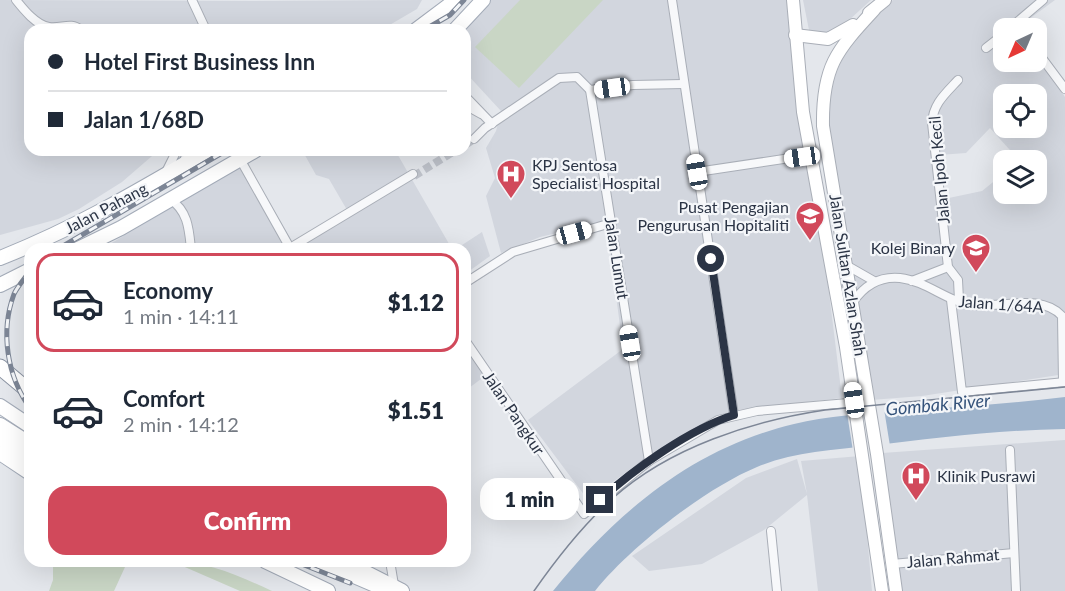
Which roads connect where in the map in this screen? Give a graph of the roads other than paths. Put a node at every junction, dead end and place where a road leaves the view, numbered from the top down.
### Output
1 (16, 0) edge
2 (192, 0) edge
3 (456, 0) edge
4 (483, 0) edge
5 (672, 0) edge
6 (793, 0) edge
7 (885, 0) edge
8 (1043, 0) edge
9 (874, 10) junction
10 (1024, 18) edge
11 (42, 24) edge
12 (203, 24) edge
13 (424, 24) edge
14 (461, 24) edge
15 (795, 35) junction
16 (993, 43) edge
17 (986, 48) dead end
18 (1047, 65) edge
19 (958, 80) dead end
20 (683, 84) junction
21 (1065, 89) edge
22 (590, 90) junction
23 (471, 102) edge
24 (471, 108) edge
25 (482, 114) junction
26 (492, 124) junction
27 (474, 137) tunnel mouth
28 (810, 155) junction
29 (174, 156) edge
30 (186, 156) edge
31 (198, 156) edge
32 (245, 156) edge
33 (240, 159) junction
34 (183, 165) junction
35 (697, 172) junction
36 (413, 176) tunnel mouth
37 (162, 178) junction
38 (170, 199) junction
39 (611, 223) junction
40 (34, 243) edge
41 (89, 243) edge
42 (190, 243) edge
43 (287, 243) edge
44 (299, 243) edge
45 (24, 247) edge
46 (0, 258) edge
47 (846, 265) junction
48 (948, 267) junction
49 (24, 273) edge
50 (471, 280) edge
51 (874, 281) junction
52 (912, 281) junction
53 (0, 285) edge
54 (955, 300) junction
55 (852, 302) junction
56 (471, 349) edge
57 (0, 367) edge
58 (1064, 382) edge
59 (24, 387) edge
60 (854, 400) junction
61 (0, 406) edge
62 (734, 415) junction
63 (24, 422) edge
64 (0, 425) edge
65 (0, 438) edge
66 (24, 440) edge
67 (1010, 450) dead end
68 (0, 453) edge
69 (24, 453) edge
70 (649, 461) junction
71 (0, 462) edge
72 (24, 470) edge
73 (24, 472) edge
74 (771, 531) dead end
75 (1014, 553) junction
76 (892, 564) junction
77 (278, 567) edge
78 (335, 567) edge
79 (365, 567) edge
80 (391, 567) edge
81 (395, 589) edge
82 (328, 591) edge
83 (777, 591) edge
84 (882, 591) edge
85 (896, 591) edge
86 (1016, 591) edge

1 - 11 street
2 - 12 street
3 - 13 main road
4 - 14 main road
5 - 20 street
6 - 15 main road, Jalan Sultan Azlan Shah
7 - 9 main road
8 - 10 street
9 - 15 main road
9 - 47 main road, Jalan Sultan Azlan Shah
15 - 28 main road, Jalan Sultan Azlan Shah
16 - 17 street
18 - 21 street
19 - 48 street, Jalan Ipoh Kecil
20 - 22 street
20 - 35 street
22 - 26 street
22 - 39 street, Jalan Lumut
23 - 25 street
24 - 25 street
25 - 26 street
26 - 27 street
28 - 35 street
28 - 60 main road, Jalan Sultan Azlan Shah
29 - 37 street
30 - 34 street
31 - 34 main road, Jalan Pahang
32 - 33 main road, Jalan Pahang
33 - 38 main road, Jalan Pahang
33 - 43 street
34 - 37 main road, Jalan Pahang
35 - 62 street
36 - 44 street
37 - 40 main road, Jalan Pahang
38 - 41 main road, Jalan Pahang
38 - 42 street
39 - 50 street
39 - 70 street, Jalan Lumut
45 - 46 main road, Jalan Pahang
47 - 51 street
47 - 55 main road, Jalan Sultan Azlan Shah
48 - 52 street, Jalan 1/64A
48 - 54 street, Jalan Ipoh Kecil
49 - 53 main road
51 - 52 street, Jalan 1/64A
51 - 55 street
52 - 54 street, Jalan 1/64A
54 - 58 street, Jalan 1/64A
54 - 58 street, Jalan Ipoh Kecil
55 - 76 main road, Jalan Sultan Azlan Shah
56 - 70 street, Jalan Pangkur
57 - 59 highway
60 - 62 street
60 - 84 main road, Jalan Sultan Azlan Shah
61 - 63 main road
62 - 70 street
64 - 66 main road
65 - 69 main road
67 - 75 street, Jalan Rahmat
68 - 72 main road
71 - 73 main road
74 - 83 street
75 - 76 street, Jalan Rahmat
75 - 86 street, Jalan Rahmat
76 - 85 main road, Jalan Sultan Azlan Shah
77 - 82 main road
78 - 81 main road
79 - 81 main road
80 - 81 street

